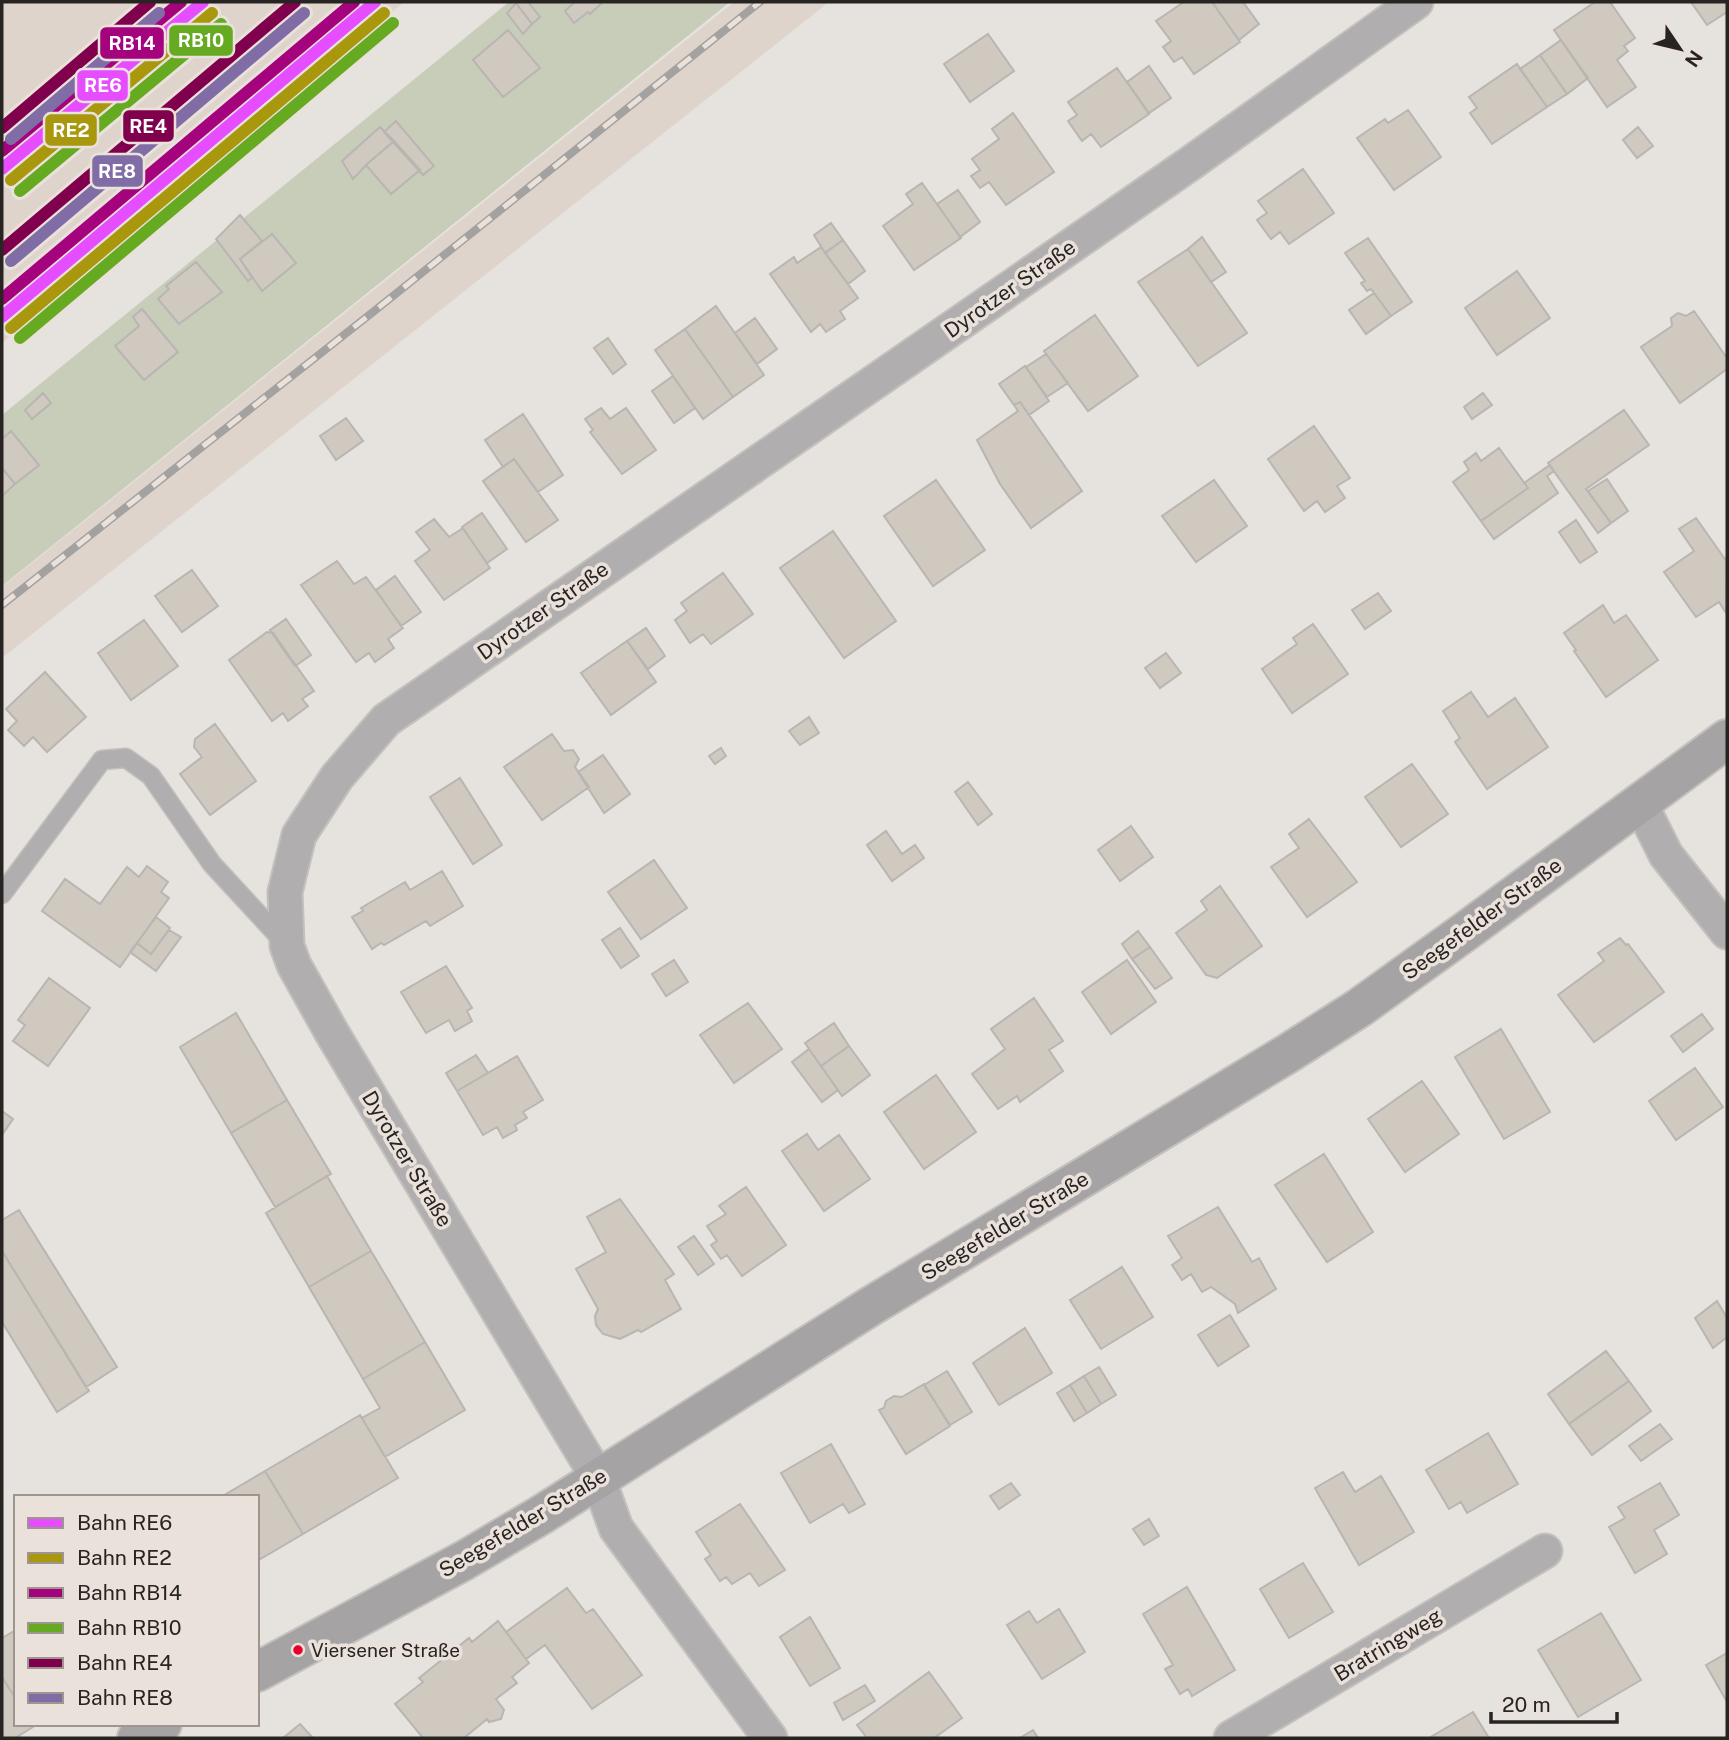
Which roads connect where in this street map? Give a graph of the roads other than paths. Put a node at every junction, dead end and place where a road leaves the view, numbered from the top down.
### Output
1 (1416, 2) edge
2 (1727, 739) edge
3 (1640, 803) junction
4 (2, 894) edge
5 (1727, 932) edge
6 (287, 946) junction
7 (598, 1478) junction
8 (1545, 1551) dead end
9 (259, 1671) edge
10 (158, 1726) edge
11 (137, 1738) edge
12 (770, 1738) edge
13 (1231, 1738) edge

1 - 6 street, Dyrotzer Straße
2 - 3 street, Seegefelder Straße
3 - 5 street
3 - 7 street, Seegefelder Straße
4 - 6 lane
6 - 7 street, Dyrotzer Straße
7 - 9 street, Seegefelder Straße
7 - 12 street
8 - 13 street, Bratringweg
10 - 11 street

